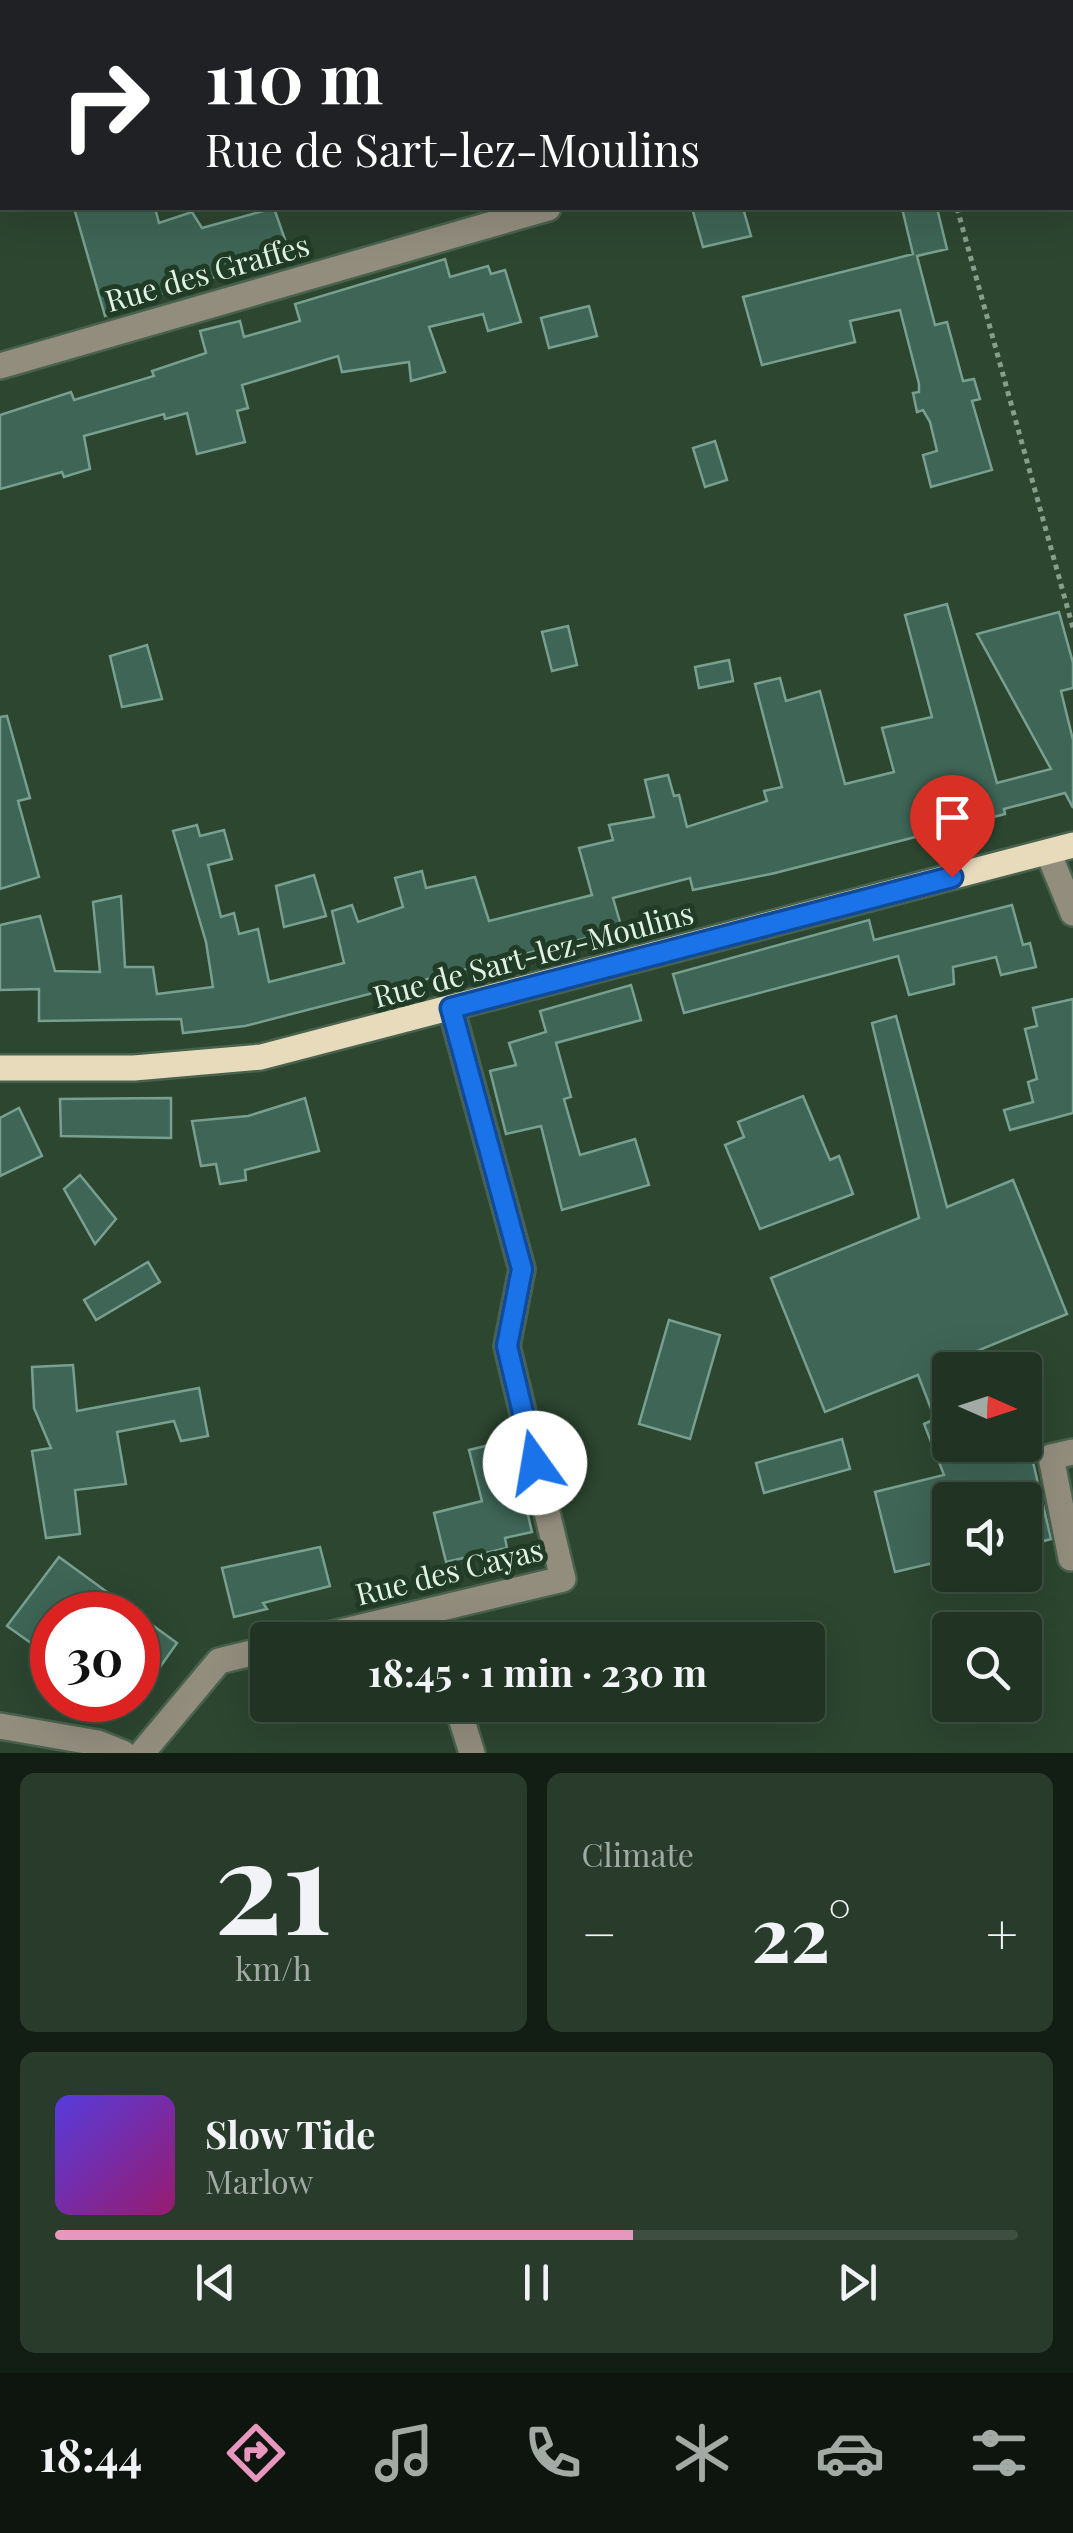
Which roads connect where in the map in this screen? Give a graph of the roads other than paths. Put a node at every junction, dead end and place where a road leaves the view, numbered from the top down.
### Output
1 (541, 210) edge
2 (0, 366) edge
3 (1061, 848) edge
4 (1073, 913) edge
5 (451, 1008) junction
6 (0, 1068) edge
7 (1073, 1452) edge
8 (1071, 1558) edge
9 (428, 1612) junction
10 (385, 1622) edge
11 (431, 1622) edge
12 (250, 1653) edge
13 (462, 1722) edge
14 (0, 1726) edge
15 (123, 1753) edge
16 (142, 1753) edge
17 (472, 1753) edge

1 - 2 street, Rue des Graffes
3 - 4 street
3 - 5 main road, Rue de Sart-lez-Moulins
5 - 6 main road, Rue de Sart-lez-Moulins
5 - 9 street, Rue des Cayas
7 - 8 street
9 - 10 street, Rue des Cayas
9 - 11 street
12 - 16 street
13 - 17 street
14 - 15 street

